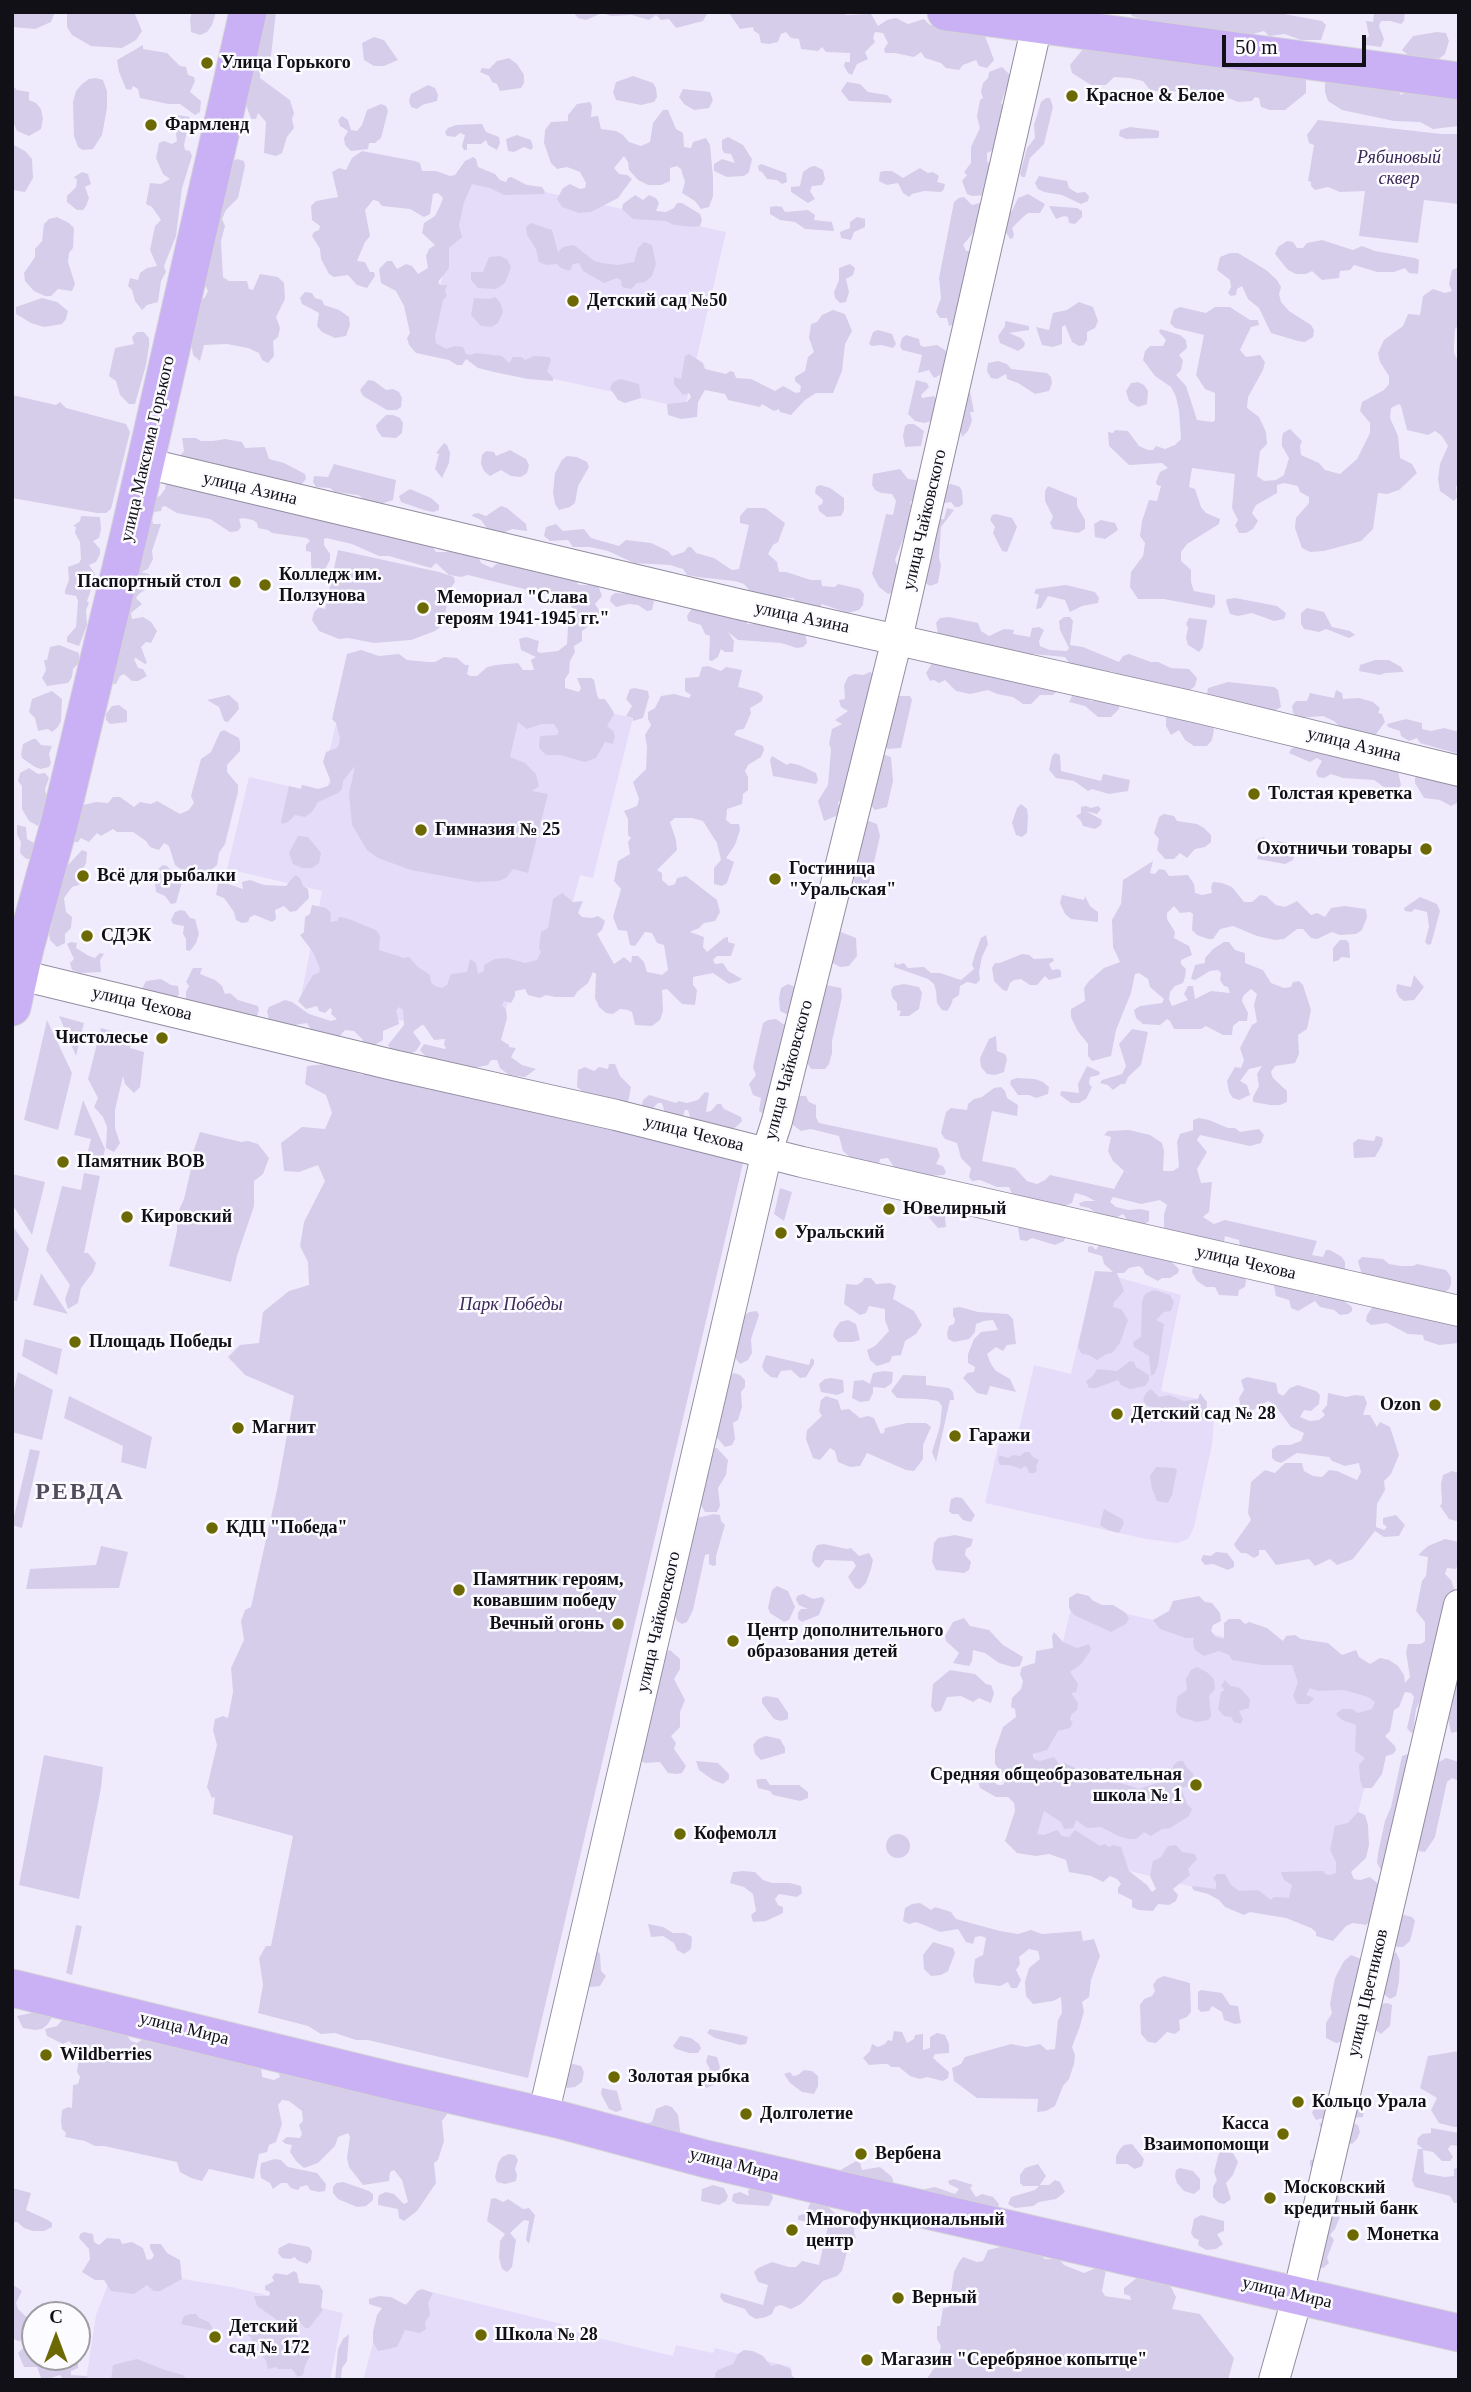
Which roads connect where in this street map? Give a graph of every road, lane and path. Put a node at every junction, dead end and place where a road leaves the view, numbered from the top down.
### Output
1 (248, 12) edge
2 (946, 12) edge
3 (1037, 25) junction
4 (1459, 81) edge
5 (145, 463) junction
6 (897, 639) junction
7 (1459, 771) edge
8 (15, 985) edge
9 (767, 1152) junction
10 (1459, 1311) edge
11 (1459, 1605) edge
12 (12, 1988) edge
13 (544, 2116) junction
14 (1298, 2295) junction
15 (1459, 2333) edge
16 (1274, 2380) edge

1 - 5 main road, улица Максима Горького
2 - 3 main road
3 - 4 main road
3 - 6 street, улица Чайковского
5 - 6 street, улица Азина
5 - 8 main road, улица Максима Горького
6 - 7 street, улица Азина
6 - 9 street, улица Чайковского
8 - 9 street, улица Чехова
9 - 10 street, улица Чехова
9 - 13 street, улица Чайковского
11 - 14 street, улица Цветников
12 - 13 main road, улица Мира
13 - 14 main road, улица Мира
14 - 15 main road, улица Мира
14 - 16 street, улица Цветников

